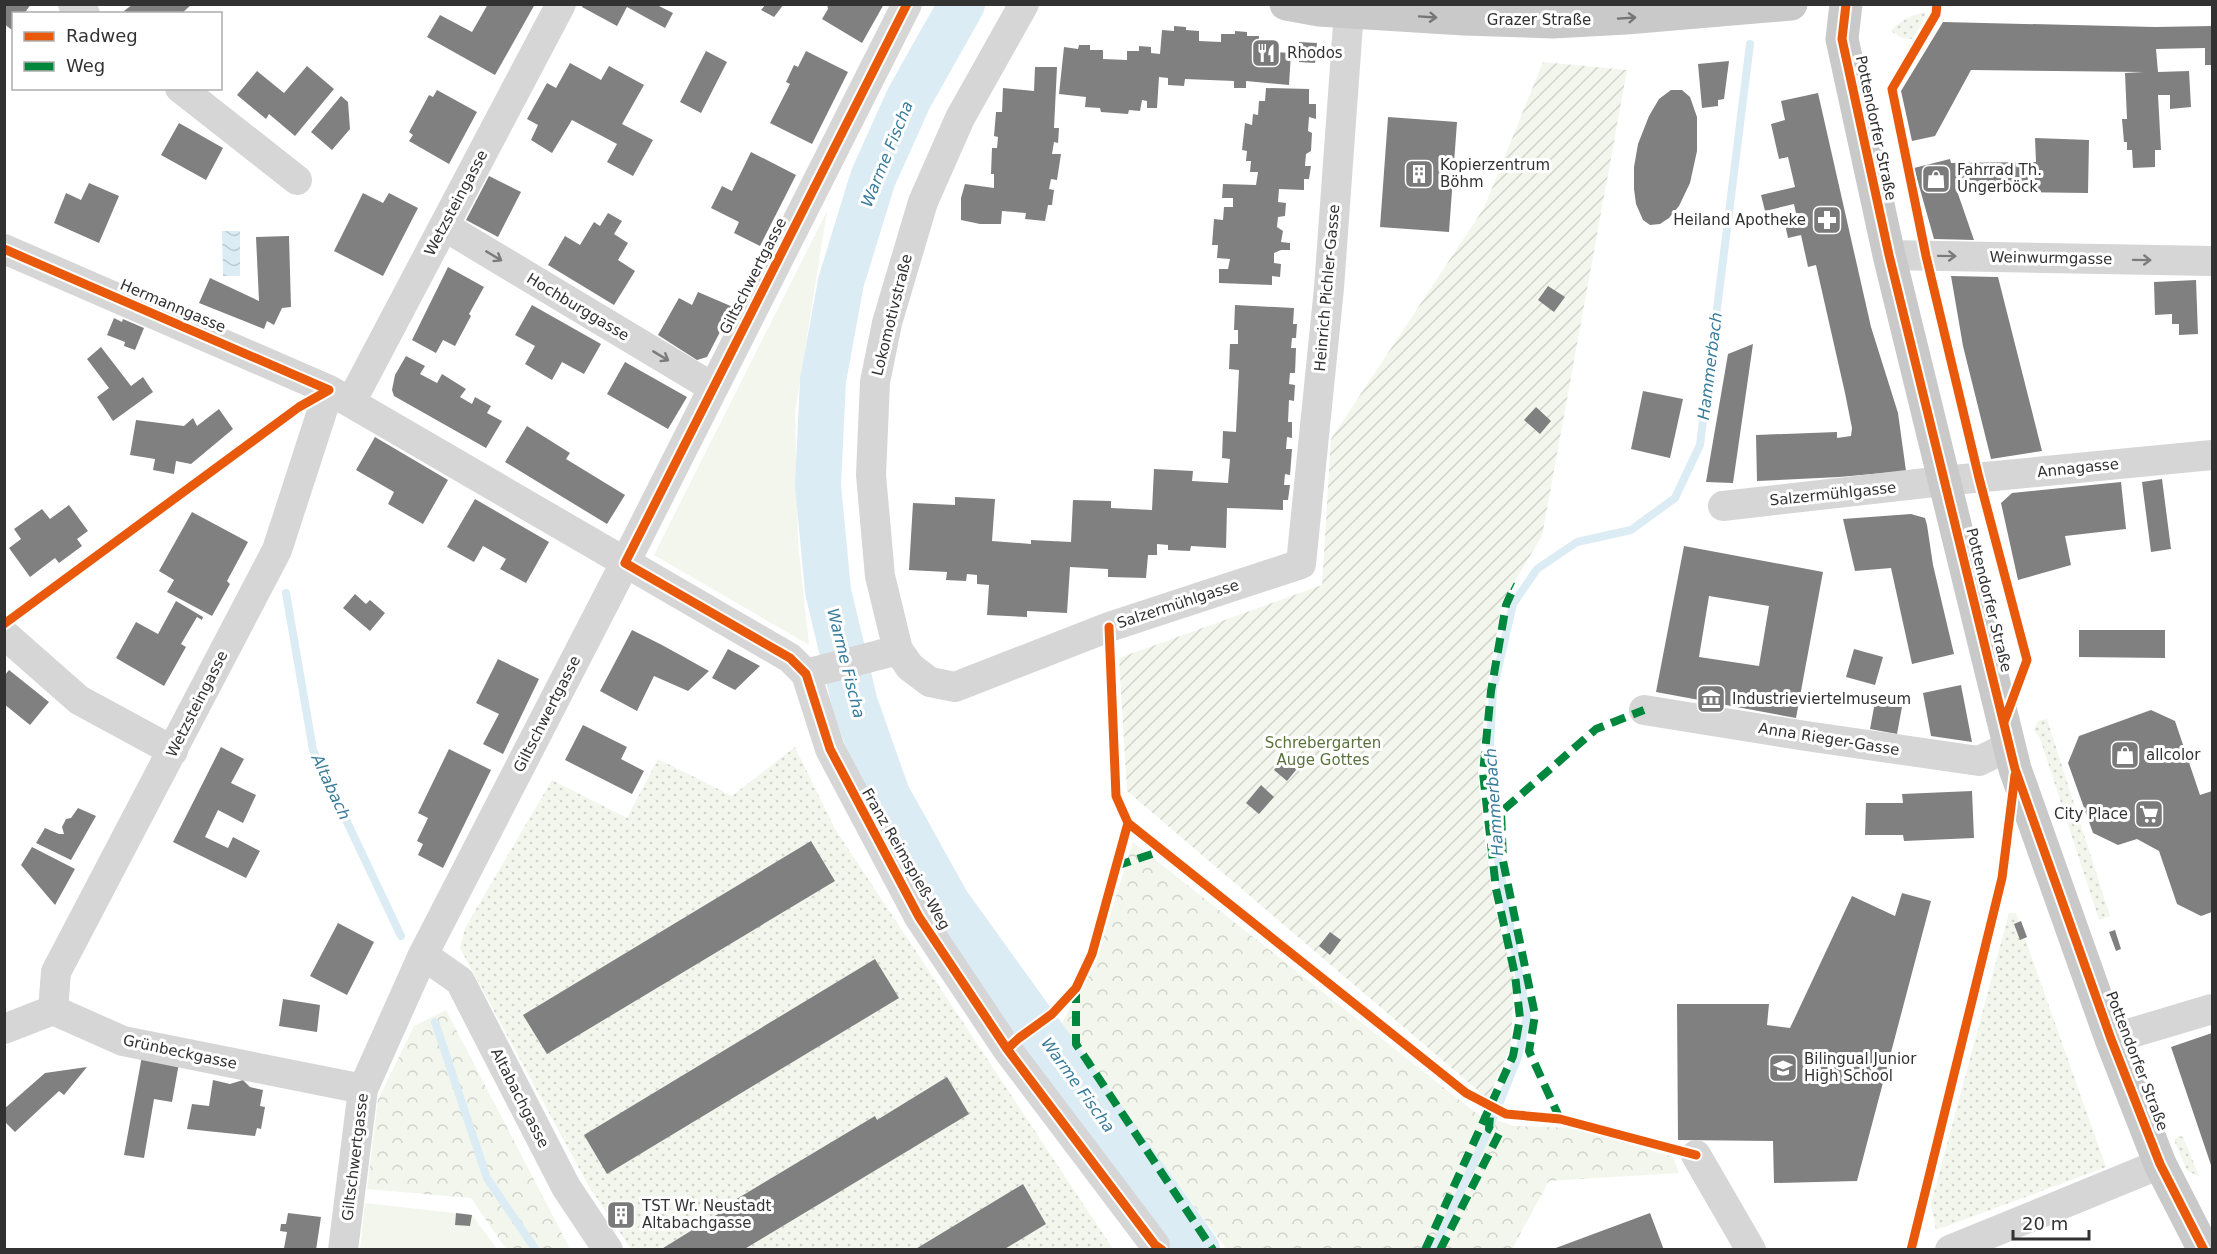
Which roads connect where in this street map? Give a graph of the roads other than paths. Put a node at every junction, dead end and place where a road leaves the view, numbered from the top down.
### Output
1 (561, 4) edge
2 (907, 4) edge
3 (1024, 4) edge
4 (1286, 4) edge
5 (1791, 4) edge
6 (1846, 4) edge
7 (1349, 11) junction
8 (183, 90) edge
9 (297, 180) dead end
10 (444, 226) junction
11 (4, 249) edge
12 (1889, 255) junction
13 (2212, 261) edge
14 (712, 387) junction
15 (340, 396) junction
16 (2212, 455) edge
17 (1943, 481) junction
18 (1723, 506) dead end
19 (626, 563) junction
20 (1301, 564) joint
21 (4, 634) edge
22 (898, 650) junction
23 (815, 671) junction
24 (955, 687) joint
25 (1644, 710) dead end
26 (2010, 746) junction
27 (173, 751) junction
28 (423, 956) junction
29 (2212, 1009) edge
30 (52, 1010) junction
31 (4, 1029) edge
32 (2111, 1039) junction
33 (363, 1089) junction
34 (1696, 1155) dead end
35 (2160, 1164) junction
36 (1155, 1245) dead end
37 (343, 1250) edge
38 (608, 1250) edge
39 (1751, 1250) edge
40 (1950, 1250) edge
41 (2204, 1250) edge

1 - 10 street, Wetzsteingasse
2 - 14 street, Giltschwertgasse
3 - 22 street, Lokomotivstraße
4 - 7 main road, Grazer Straße
7 -> 5 main road, Grazer Straße
6 - 12 main road, Pottendorfer Straße
7 - 20 street, Heinrich Pichler-Gasse
8 - 9 street
10 -> 14 street, Hochburggasse
10 - 15 street, Wetzsteingasse
11 - 15 street, Hermanngasse
12 -> 13 street, Weinwurmgasse
12 - 17 main road, Pottendorfer Straße
14 - 19 street, Giltschwertgasse
15 - 19 street, Hermanngasse
15 - 27 street, Wetzsteingasse
16 - 17 street, Annagasse
17 - 18 street, Salzermühlgasse
17 - 26 main road, Pottendorfer Straße
19 - 23 street
19 - 28 street, Giltschwertgasse
20 - 24 street, Salzermühlgasse
21 - 27 street
22 - 23 street
22 - 24 street, Lokomotivstraße
23 - 36 street, Franz Reimspieß-Weg
25 - 26 street, Anna Rieger-Gasse
26 - 32 main road, Pottendorfer Straße
27 - 30 street, Wetzsteingasse
28 - 33 street, Giltschwertgasse
28 - 38 street, Altabachgasse
29 - 32 street
30 - 31 street
30 - 33 street, Grünbeckgasse
32 - 35 main road, Pottendorfer Straße
33 - 37 street, Giltschwertgasse
34 - 39 street
35 - 40 street
35 - 41 main road, Pottendorfer Straße

